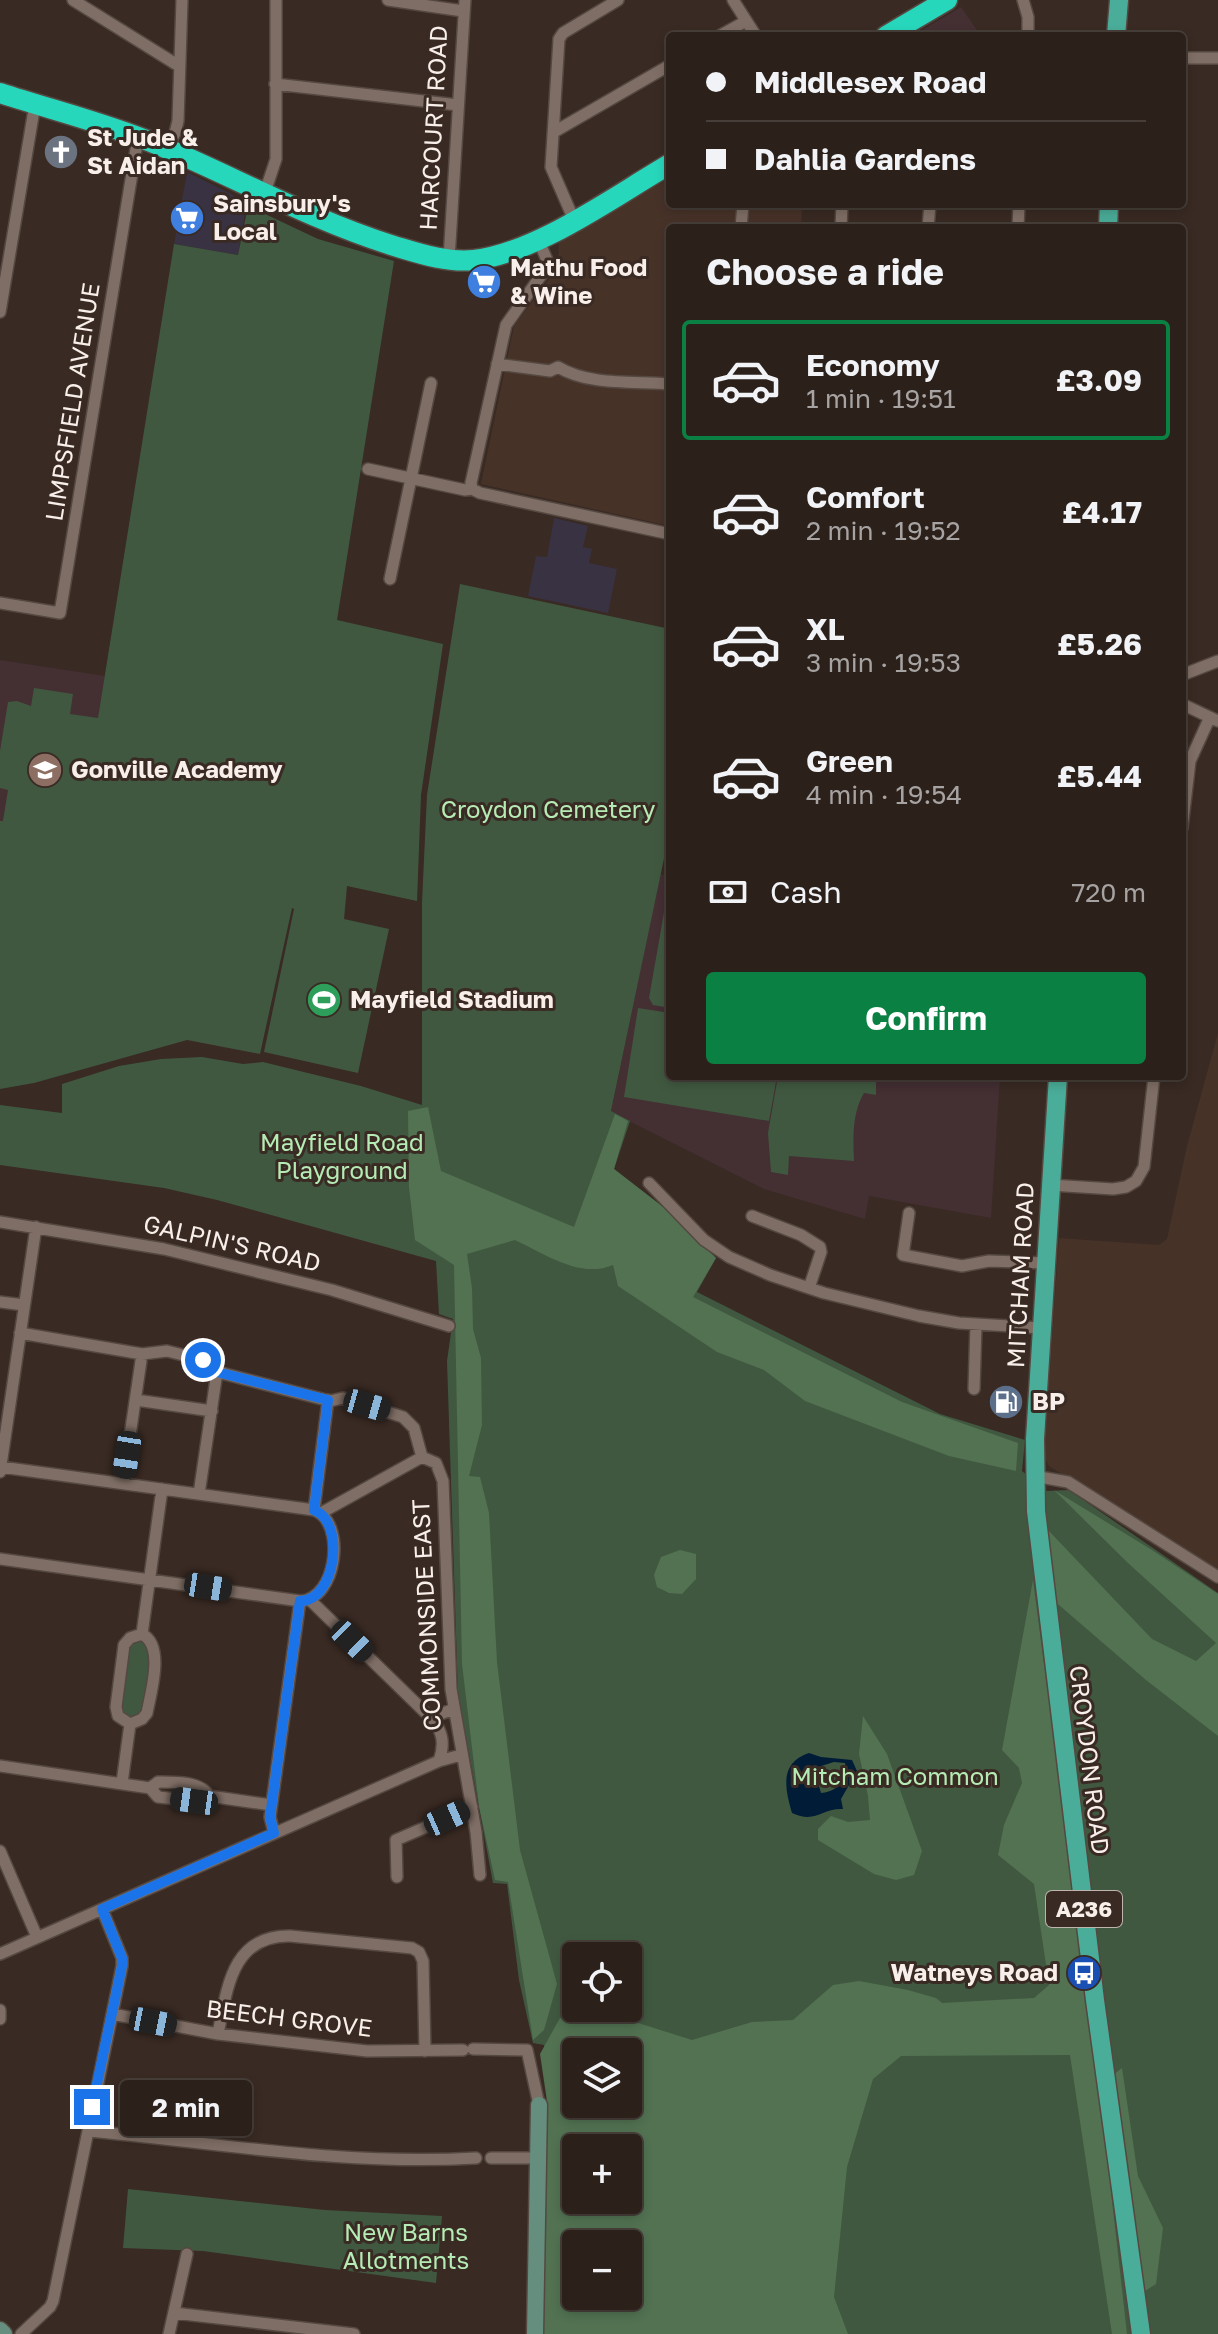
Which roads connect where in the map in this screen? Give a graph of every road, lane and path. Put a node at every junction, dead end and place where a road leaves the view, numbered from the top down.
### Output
1 (73, 0) edge
2 (182, 0) edge
3 (276, 0) edge
4 (388, 0) edge
5 (618, 0) edge
6 (733, 0) edge
7 (947, 0) edge
8 (1023, 0) edge
9 (1119, 0) edge
10 (464, 6) edge
11 (746, 21) junction
12 (726, 32) edge
13 (753, 32) edge
14 (893, 32) edge
15 (1028, 32) edge
16 (1116, 32) edge
17 (1186, 58) edge
18 (1218, 58) edge
19 (179, 66) junction
20 (666, 67) edge
21 (275, 84) junction
22 (0, 93) edge
23 (35, 104) junction
24 (458, 105) junction
25 (554, 132) junction
26 (138, 137) junction
27 (167, 149) junction
28 (666, 166) edge
29 (264, 195) junction
30 (574, 220) junction
31 (538, 239) junction
32 (449, 259) junction
33 (0, 312) edge
34 (497, 364) junction
35 (431, 383) dead end
36 (666, 384) edge
37 (368, 469) dead end
38 (411, 478) junction
39 (472, 489) junction
40 (666, 533) edge
41 (390, 579) dead end
42 (0, 603) edge
43 (1218, 661) edge
44 (1186, 673) edge
45 (1186, 706) edge
46 (1214, 719) edge
47 (1186, 794) edge
48 (1058, 1080) edge
49 (1154, 1080) edge
50 (649, 1183) dead end
51 (1050, 1185) junction
52 (909, 1213) dead end
53 (752, 1216) dead end
54 (0, 1222) edge
55 (36, 1227) junction
56 (1045, 1263) junction
57 (809, 1288) junction
58 (0, 1302) edge
59 (24, 1305) junction
60 (976, 1325) junction
61 (449, 1326) dead end
62 (1042, 1328) junction
63 (20, 1333) junction
64 (142, 1354) junction
65 (217, 1372) junction
66 (974, 1389) dead end
67 (136, 1400) junction
68 (328, 1400) junction
69 (4, 1411) edge
70 (212, 1411) junction
71 (3, 1430) edge
72 (422, 1457) junction
73 (1, 1467) edge
74 (0, 1474) edge
75 (1034, 1476) junction
76 (123, 1483) junction
77 (162, 1489) junction
78 (199, 1494) junction
79 (318, 1511) junction
80 (0, 1559) edge
81 (1218, 1577) edge
82 (150, 1579) junction
83 (305, 1600) junction
84 (142, 1634) junction
85 (453, 1709) junction
86 (431, 1718) junction
87 (130, 1724) junction
88 (461, 1755) junction
89 (439, 1761) junction
90 (0, 1766) edge
91 (122, 1783) junction
92 (271, 1805) junction
93 (472, 1807) junction
94 (274, 1833) junction
95 (0, 1851) edge
96 (480, 1875) dead end
97 (397, 1877) dead end
98 (102, 1909) junction
99 (37, 1937) junction
100 (0, 1954) edge
101 (0, 2010) edge
102 (112, 2014) junction
103 (0, 2019) edge
104 (218, 2034) junction
105 (425, 2051) junction
106 (539, 2105) joint
107 (88, 2131) junction
108 (476, 2158) dead end
109 (491, 2158) dead end
110 (539, 2158) junction
111 (187, 2254) dead end
112 (174, 2313) junction
113 (21, 2334) edge
114 (169, 2334) edge
115 (354, 2334) edge
116 (535, 2334) edge
117 (1141, 2334) edge

1 - 19 street
2 - 19 street
3 - 21 street
4 - 10 street
5 - 25 street
6 - 11 street
7 - 14 highway
8 - 15 street
9 - 16 main road
10 - 24 street, HARCOURT ROAD
11 - 12 street
11 - 13 street
17 - 18 street
19 - 27 street
20 - 25 street
21 - 24 street
21 - 29 street
22 - 23 highway
23 - 26 highway
23 - 33 street
24 - 32 street, HARCOURT ROAD
25 - 30 street
26 - 27 highway
26 - 42 street, LIMPSFIELD AVENUE
27 - 29 highway
28 - 30 highway
29 - 32 highway
30 - 31 highway
31 - 32 highway
31 - 34 street
34 - 36 street
34 - 39 street
35 - 38 street
37 - 38 street
38 - 39 street
38 - 41 street
39 - 40 street
43 - 44 street
45 - 46 street
46 - 47 street
48 - 51 main road, MITCHAM ROAD / A236
49 - 51 street
50 - 57 street
51 - 56 main road, MITCHAM ROAD / A236
52 - 56 street
53 - 57 street
54 - 55 street, GALPIN'S ROAD
55 - 59 street
55 - 61 street, GALPIN'S ROAD
56 - 62 main road, MITCHAM ROAD / A236
57 - 60 street
58 - 59 street
59 - 63 street
60 - 62 street
60 - 66 street
62 - 75 main road, MITCHAM ROAD / A236
63 - 64 street
63 - 69 street
64 - 65 street
64 - 67 street
65 - 68 street
65 - 70 street
67 - 70 street
67 - 76 street
68 - 72 street, COMMONSIDE EAST
68 - 79 street
69 - 71 street
70 - 78 street
71 - 73 street
72 - 79 street
72 - 85 street, COMMONSIDE EAST
73 - 74 street
73 - 76 street
75 - 81 street
75 - 117 main road, CROYDON ROAD / A236
76 - 77 street
77 - 78 street
77 - 82 street
78 - 79 street
79 - 83 street
80 - 82 street
82 - 83 street
82 - 84 street
83 - 86 street
83 - 92 street
84 - 87 street
84 - 87 street
85 - 86 street
85 - 88 street, COMMONSIDE EAST
86 - 89 street
87 - 91 street
88 - 89 street
88 - 93 street, COMMONSIDE EAST
89 - 94 street
90 - 91 street
91 - 92 street
92 - 94 street
93 - 96 street, COMMONSIDE EAST
93 - 97 street
94 - 98 street
95 - 99 street
98 - 99 street
98 - 102 street
99 - 100 street
101 - 103 street
102 - 104 street, BEECH GROVE
102 - 107 street
104 - 105 street, BEECH GROVE
104 - 105 street
105 - 106 street, BEECH GROVE
106 - 110 street
107 - 108 street
107 - 113 street
109 - 110 street
110 - 116 street
111 - 112 street
112 - 114 street
112 - 115 street

